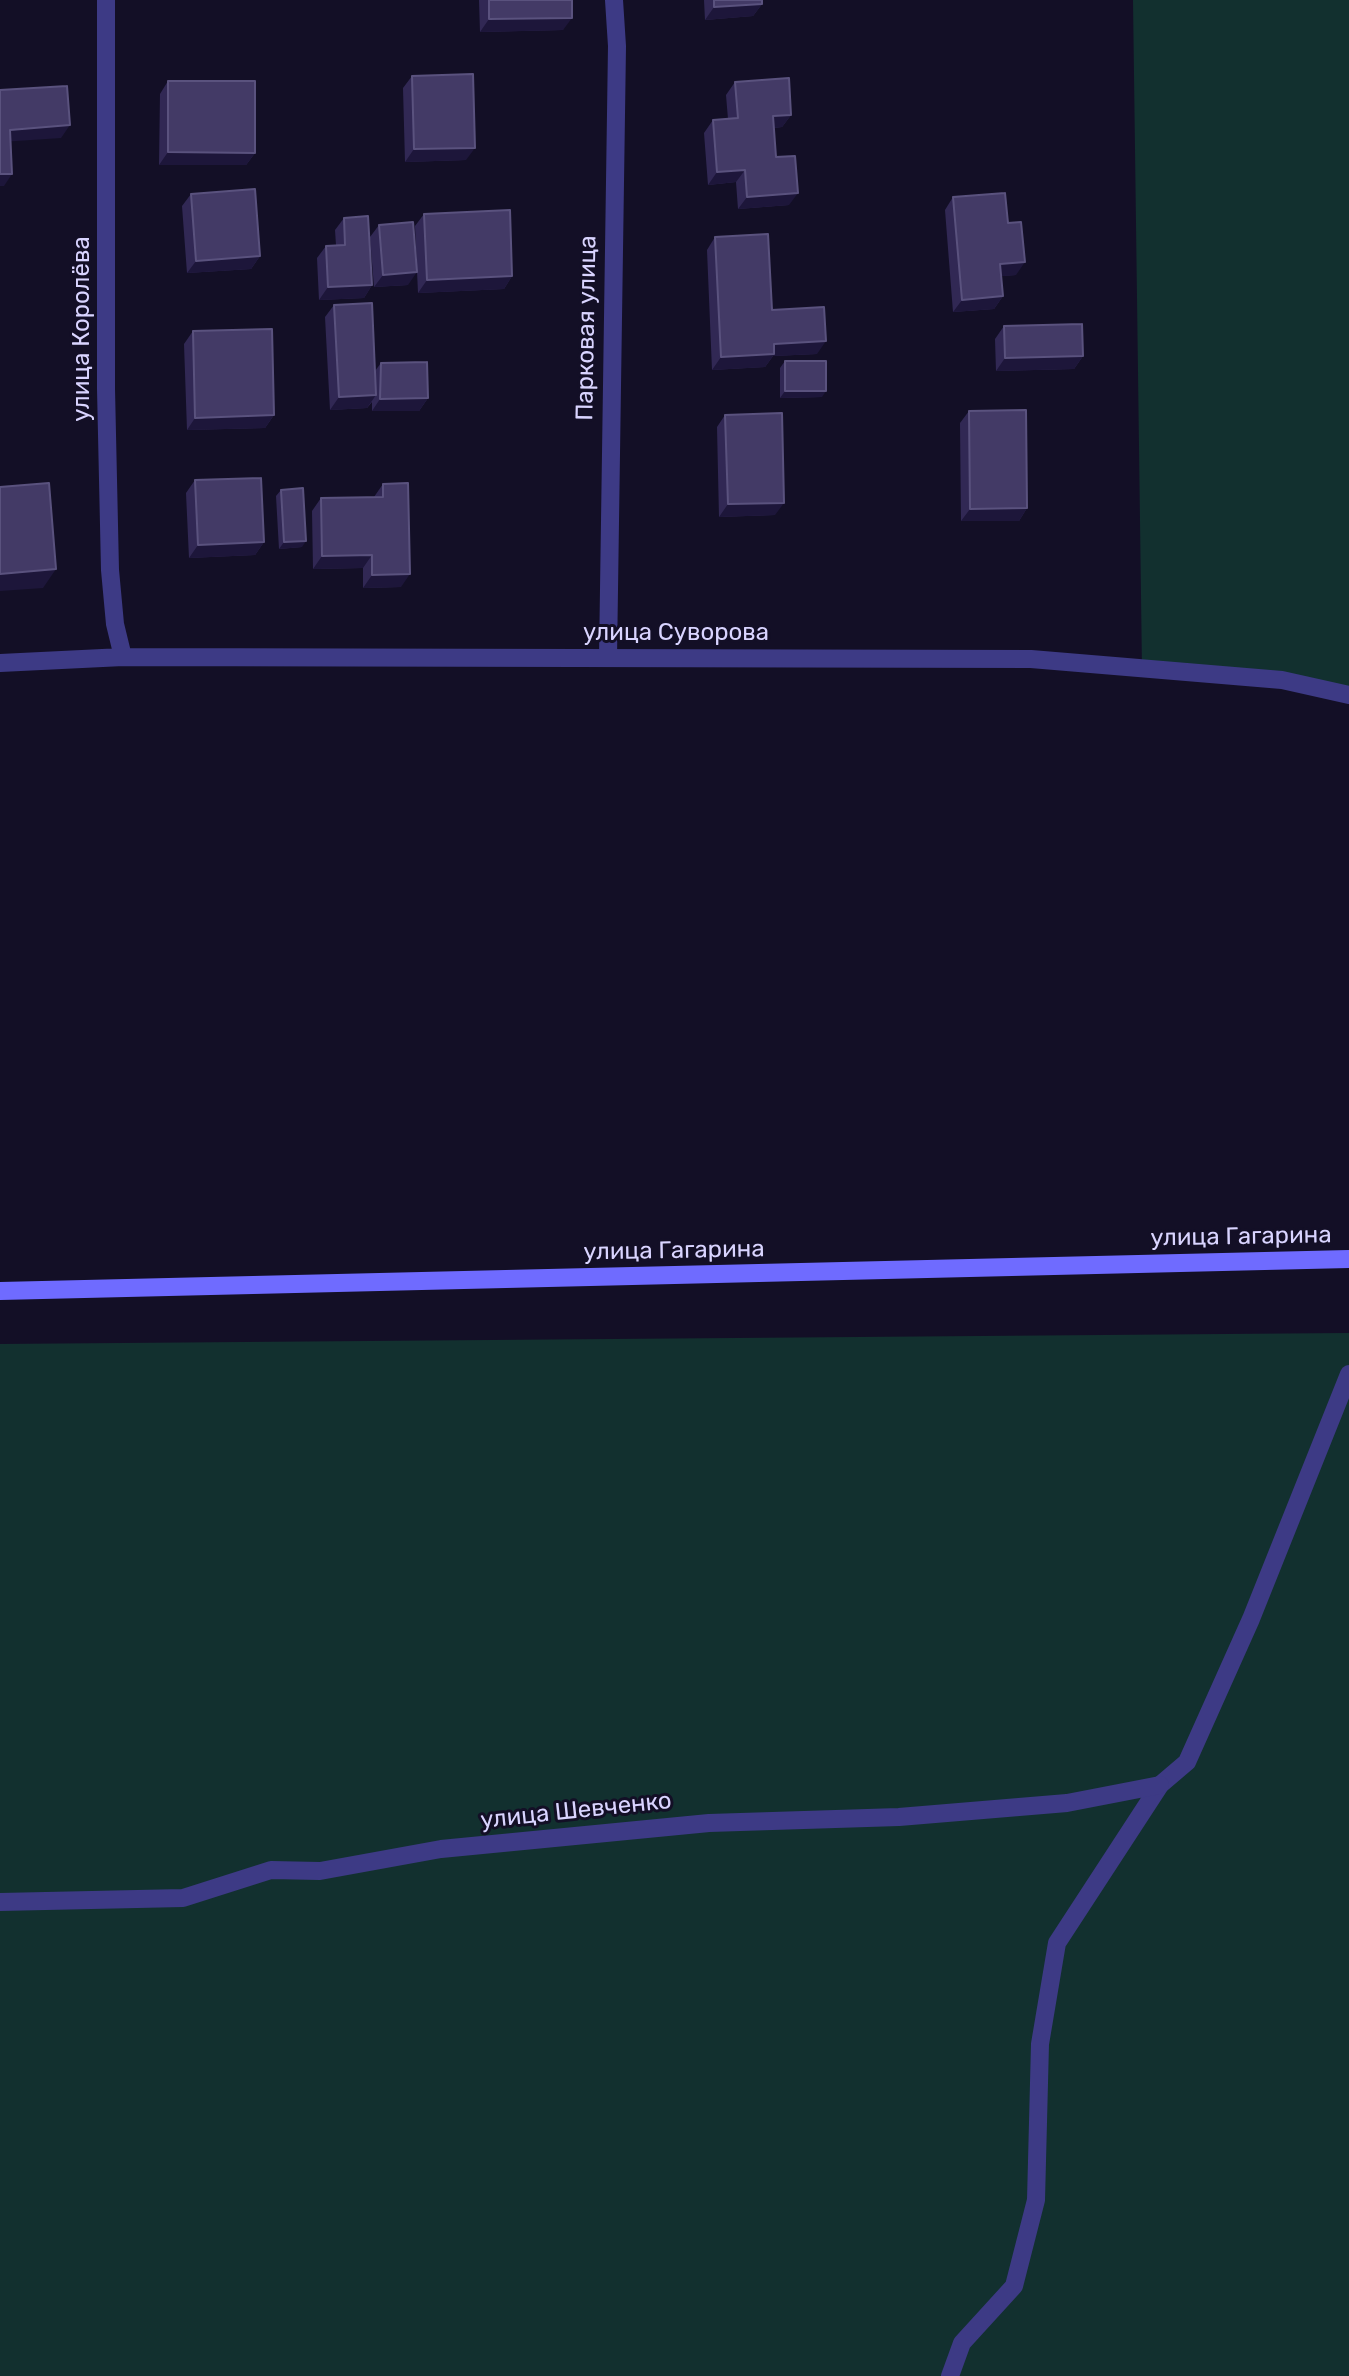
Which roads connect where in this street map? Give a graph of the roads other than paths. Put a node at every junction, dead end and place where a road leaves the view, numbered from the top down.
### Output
1 (106, 0) edge
2 (614, 0) edge
3 (123, 657) junction
4 (608, 657) junction
5 (0, 663) edge
6 (1349, 695) edge
7 (1349, 1259) edge
8 (0, 1291) edge
9 (1349, 1374) edge
10 (1160, 1786) junction
11 (0, 1902) edge
12 (950, 2376) edge

1 - 3 street, улица Королёва
2 - 4 street, Парковая улица
3 - 4 street, улица Суворова
3 - 5 street, улица Суворова
4 - 6 street, улица Суворова
7 - 8 street, улица Гагарина
9 - 10 street
10 - 11 street, улица Шевченко
10 - 12 street

